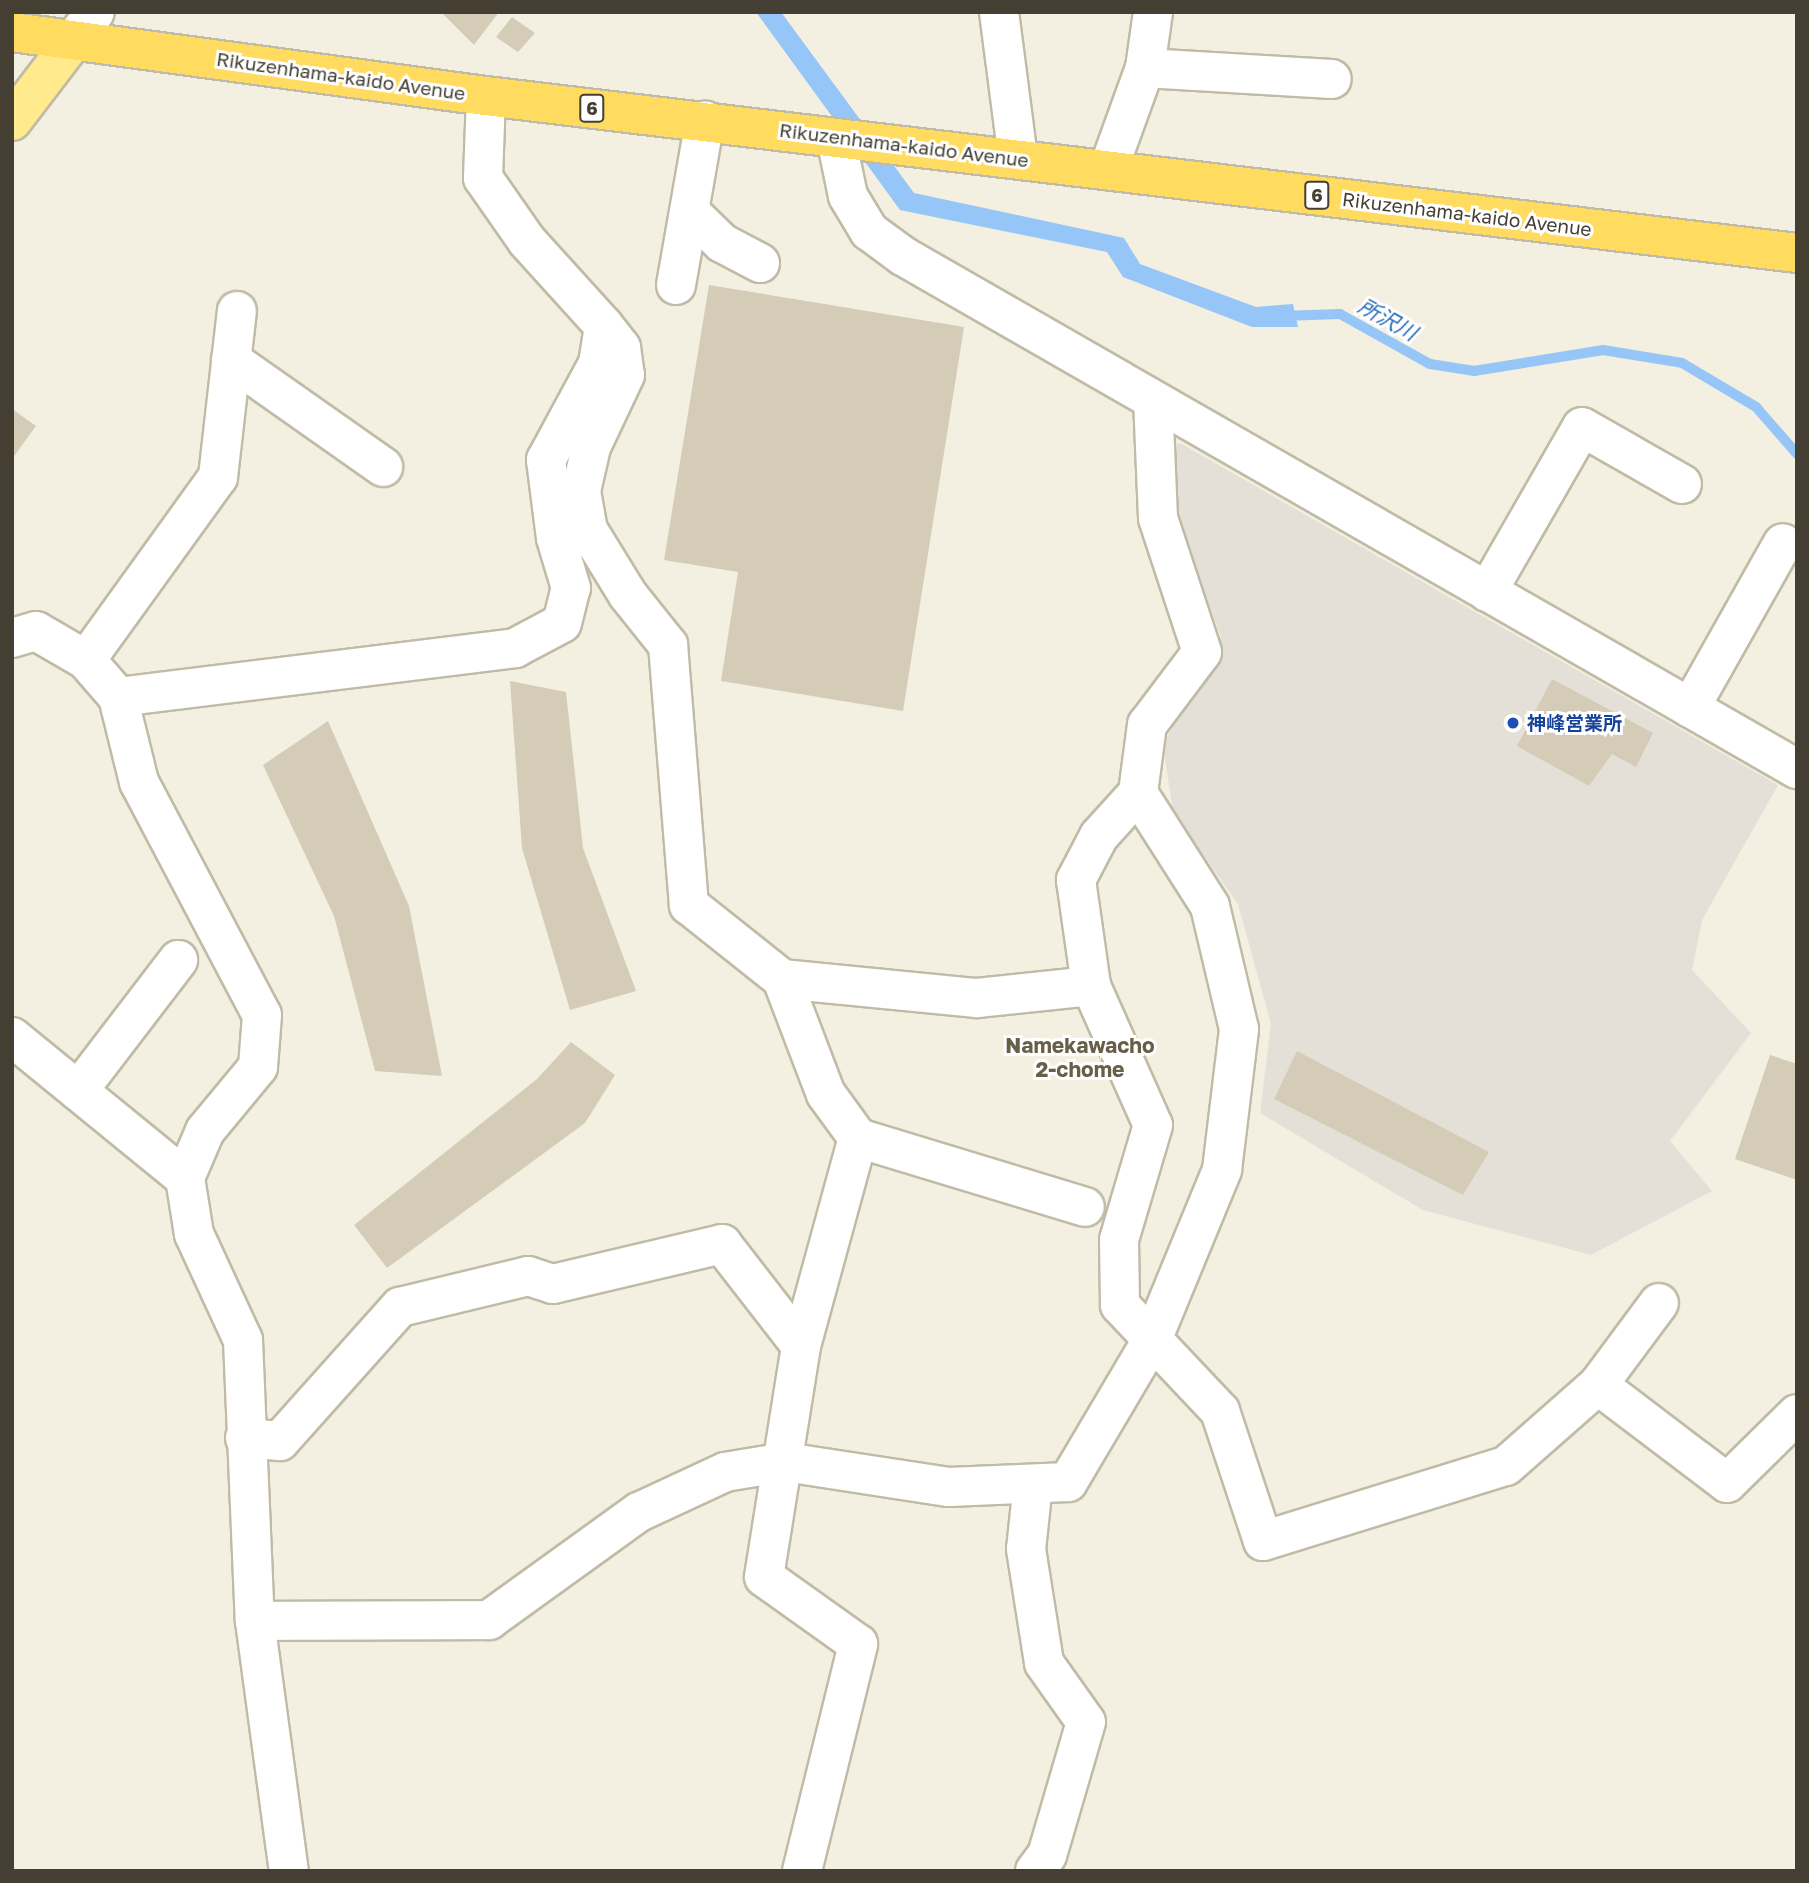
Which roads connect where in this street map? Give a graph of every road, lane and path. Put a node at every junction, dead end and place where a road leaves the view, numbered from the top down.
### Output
1 (999, 12) edge
2 (1153, 12) edge
3 (84, 27) edge
4 (12, 32) edge
5 (1144, 68) junction
6 (1332, 79) dead end
7 (486, 96) junction
8 (12, 121) edge
9 (705, 121) junction
10 (836, 138) junction
11 (1018, 159) junction
12 (1108, 170) junction
13 (691, 213) junction
14 (1797, 253) edge
15 (760, 263) dead end
16 (676, 285) dead end
17 (237, 311) dead end
18 (604, 326) junction
19 (231, 359) junction
20 (1153, 401) junction
21 (383, 467) dead end
22 (1682, 484) dead end
23 (1783, 543) dead end
24 (1487, 592) junction
25 (12, 638) edge
26 (86, 660) junction
27 (118, 697) junction
28 (1690, 708) junction
29 (1797, 769) edge
30 (1138, 793) junction
31 (178, 960) dead end
32 (782, 979) junction
33 (1091, 986) junction
34 (12, 1037) edge
35 (78, 1091) junction
36 (858, 1138) junction
37 (185, 1178) junction
38 (1085, 1207) dead end
39 (1659, 1303) dead end
40 (1152, 1340) junction
41 (800, 1346) junction
42 (1598, 1385) junction
43 (1797, 1414) edge
44 (245, 1438) junction
45 (785, 1462) junction
46 (1033, 1484) junction
47 (255, 1621) junction
48 (289, 1871) edge
49 (803, 1871) edge
50 (1035, 1871) edge

1 - 11 street
2 - 5 street
3 - 4 highway, Rikuzenhama-kaido Avenue / 6
3 - 7 highway, Rikuzenhama-kaido Avenue / 6
3 - 8 main road
5 - 6 street
5 - 12 street
7 - 9 highway, Rikuzenhama-kaido Avenue / 6
7 - 18 street
9 - 10 highway, Rikuzenhama-kaido Avenue / 6
9 - 13 street
10 - 11 highway, Rikuzenhama-kaido Avenue / 6
10 - 20 street
11 - 12 highway, Rikuzenhama-kaido Avenue / 6
12 - 14 highway, Rikuzenhama-kaido Avenue / 6
13 - 15 street
13 - 16 street
17 - 19 street
18 - 27 street
18 - 32 street
19 - 21 street
19 - 26 street
20 - 24 street
20 - 30 street
22 - 24 street
23 - 28 street
24 - 28 street
25 - 26 street
26 - 27 street
27 - 37 street
28 - 29 street
30 - 33 street
30 - 40 street
31 - 35 street
32 - 33 street
32 - 36 street
33 - 40 street
34 - 35 street
35 - 37 street
36 - 38 street
36 - 41 street
37 - 44 street
39 - 42 street
40 - 42 street
40 - 46 street
41 - 44 street
41 - 45 street
42 - 43 street
44 - 47 street
45 - 46 street
45 - 47 street
45 - 49 street
46 - 50 street
47 - 48 street

